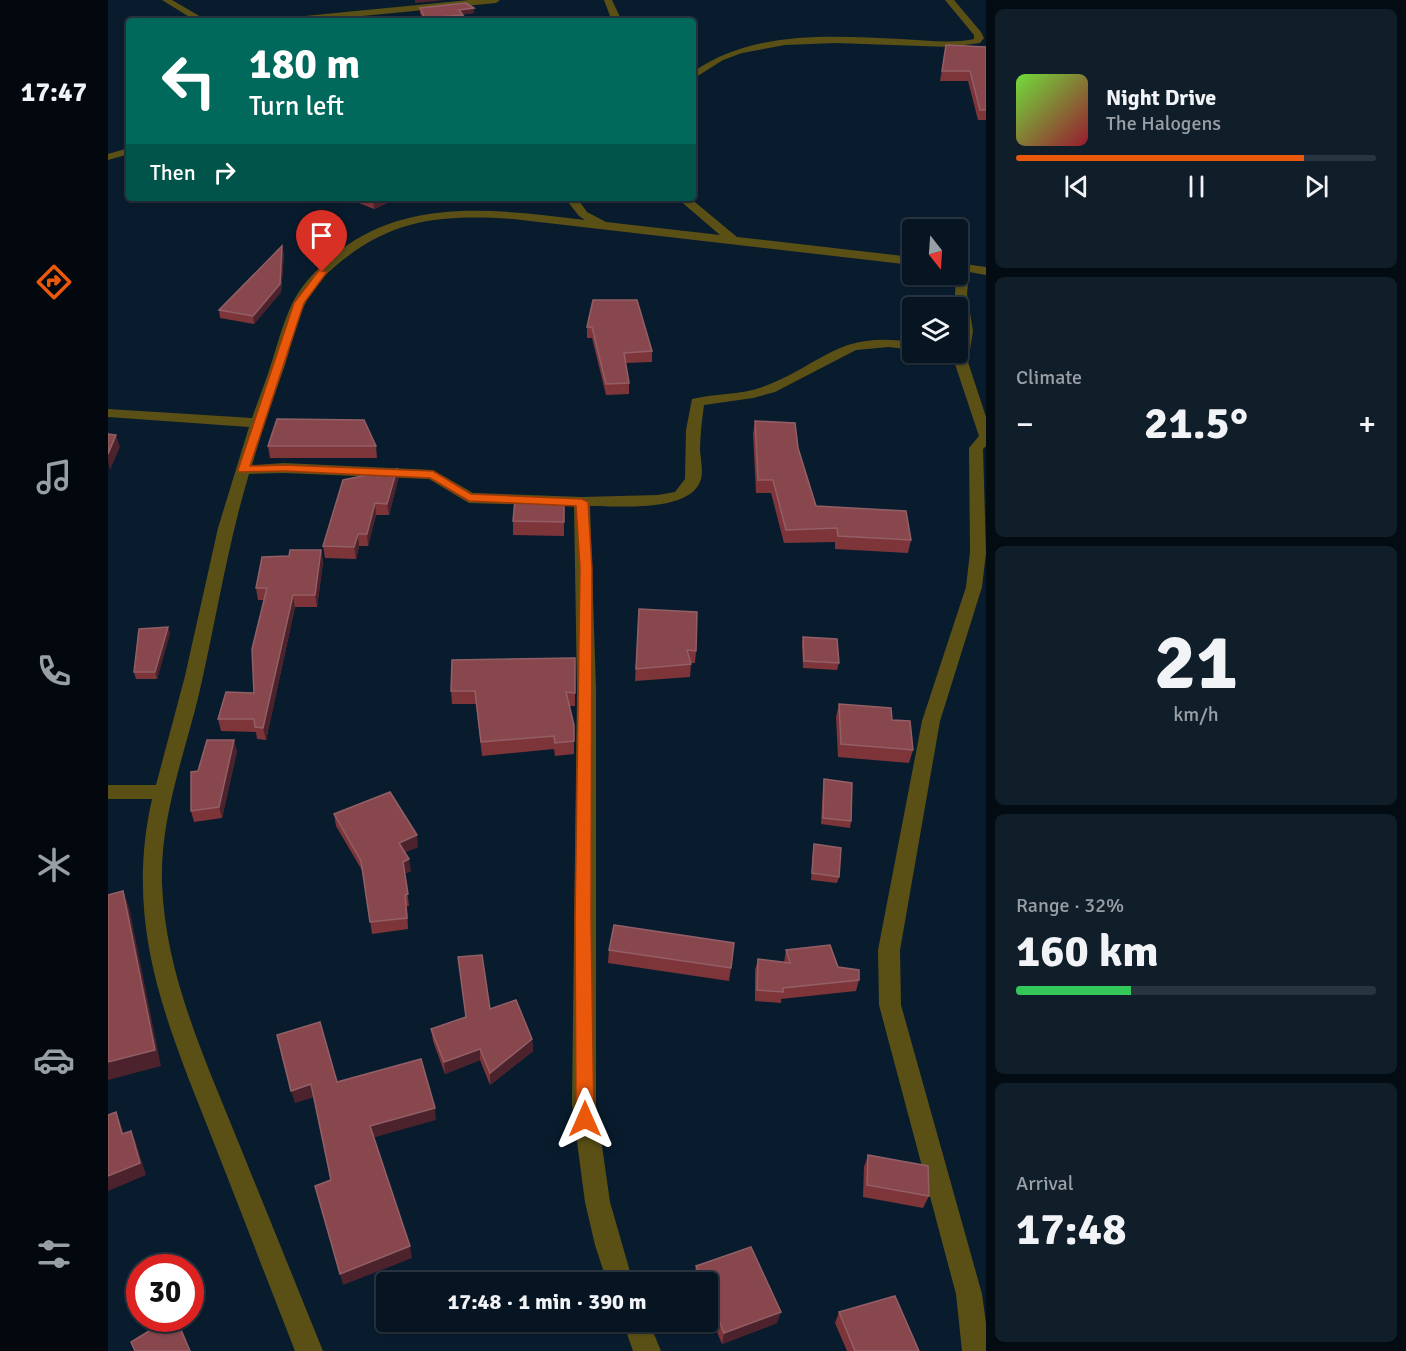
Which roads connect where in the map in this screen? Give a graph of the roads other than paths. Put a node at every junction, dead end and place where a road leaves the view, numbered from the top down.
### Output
1 (166, 0) edge
2 (496, 0) edge
3 (608, 0) edge
4 (949, 0) edge
5 (382, 11) junction
6 (197, 18) edge
7 (313, 18) edge
8 (388, 18) edge
9 (616, 18) edge
10 (696, 74) edge
11 (126, 152) edge
12 (108, 157) edge
13 (574, 201) edge
14 (687, 201) edge
15 (605, 226) junction
16 (733, 240) junction
17 (902, 260) edge
18 (968, 268) edge
19 (986, 271) edge
20 (902, 345) edge
21 (960, 363) edge
22 (108, 413) edge
23 (258, 423) junction
24 (986, 436) edge
25 (243, 470) junction
26 (582, 502) junction
27 (108, 792) edge
28 (163, 792) junction
29 (616, 1272) edge
30 (640, 1332) edge
31 (309, 1351) edge
32 (647, 1351) edge
33 (976, 1351) edge

1 - 6 street
2 - 5 street
3 - 9 street
4 - 10 street
5 - 7 street
5 - 8 street
11 - 12 street
13 - 15 street
14 - 16 street
15 - 16 street
15 - 23 street
16 - 17 street
18 - 19 street
20 - 26 street
21 - 24 street
22 - 23 street
23 - 25 street
24 - 33 street
25 - 26 street
25 - 28 street
26 - 29 street
27 - 28 street
28 - 31 street
30 - 32 street

